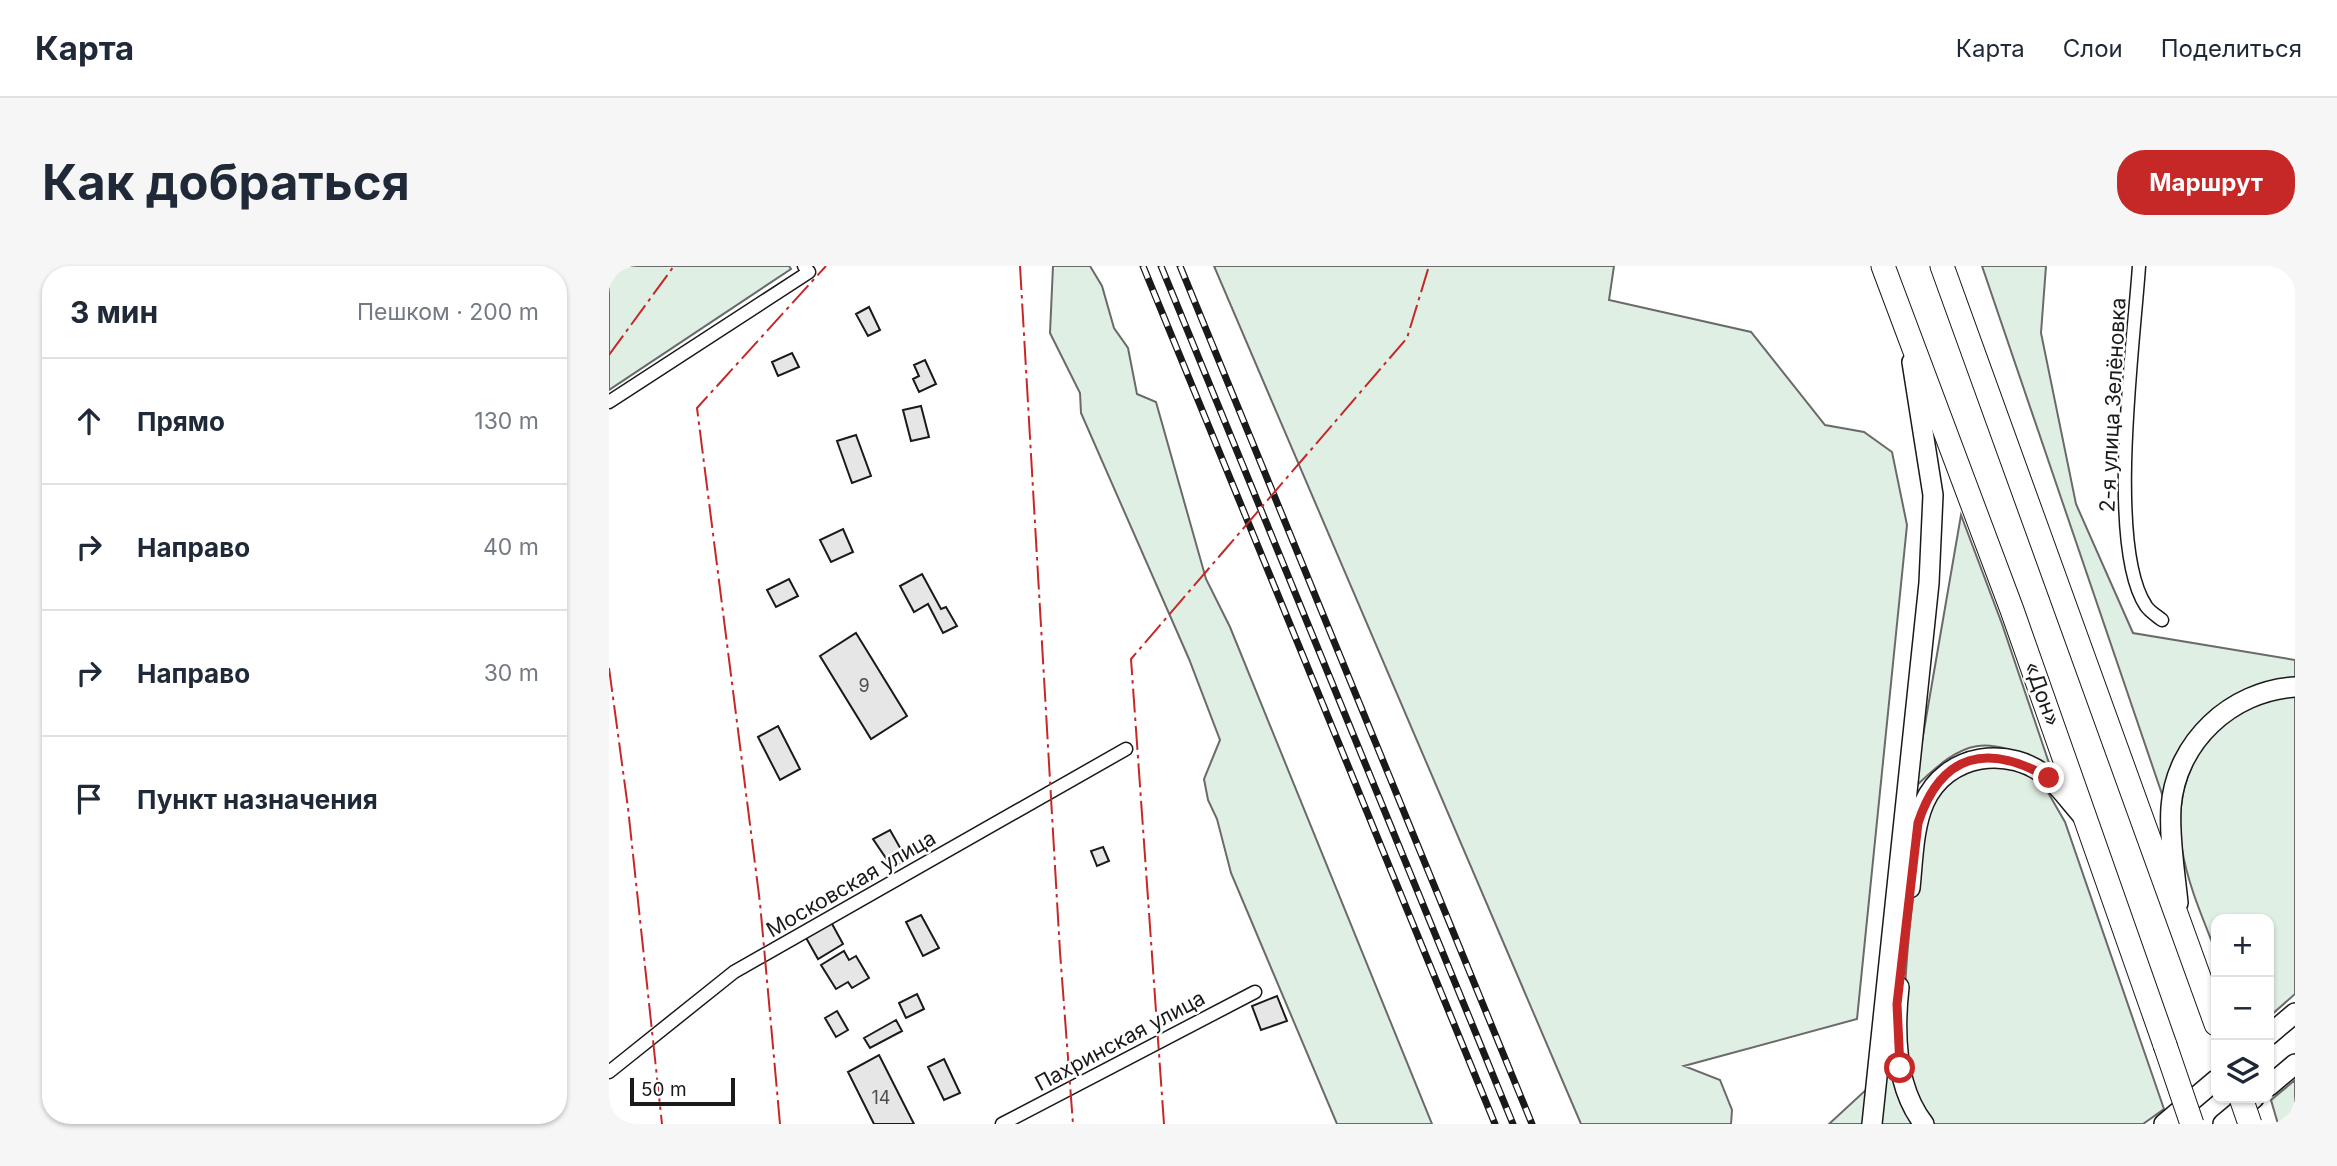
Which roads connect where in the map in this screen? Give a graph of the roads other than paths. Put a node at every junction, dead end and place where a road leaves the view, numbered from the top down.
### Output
1 (804, 266) edge
2 (1883, 266) edge
3 (1942, 266) edge
4 (2139, 266) edge
5 (1906, 330) junction
6 (609, 402) edge
7 (2162, 620) dead end
8 (2295, 687) edge
9 (1126, 749) dead end
10 (2087, 821) junction
11 (2179, 915) junction
12 (1255, 992) dead end
13 (2211, 1010) edge
14 (2295, 1013) edge
15 (2274, 1031) edge
16 (2295, 1064) edge
17 (609, 1072) edge
18 (2274, 1082) edge
19 (2211, 1084) edge
20 (2243, 1103) edge
21 (2248, 1103) edge
22 (1002, 1124) edge
23 (1872, 1124) edge
24 (1924, 1124) edge
25 (2164, 1124) edge
26 (2192, 1124) edge
27 (2223, 1124) edge
28 (2250, 1124) edge

1 - 6 street
2 - 5 highway, «Дон»
3 - 11 highway
4 - 7 street, 2-я улица Зелёновка
5 - 10 highway, «Дон»
5 - 23 main road
8 - 11 main road
9 - 17 street, Московская улица
10 - 24 main road
10 - 26 highway, «Дон», bridge
11 - 13 highway
12 - 22 street, Пахринская улица
14 - 15 main road
16 - 18 main road
19 - 25 main road
20 - 28 highway, bridge
21 - 27 main road

